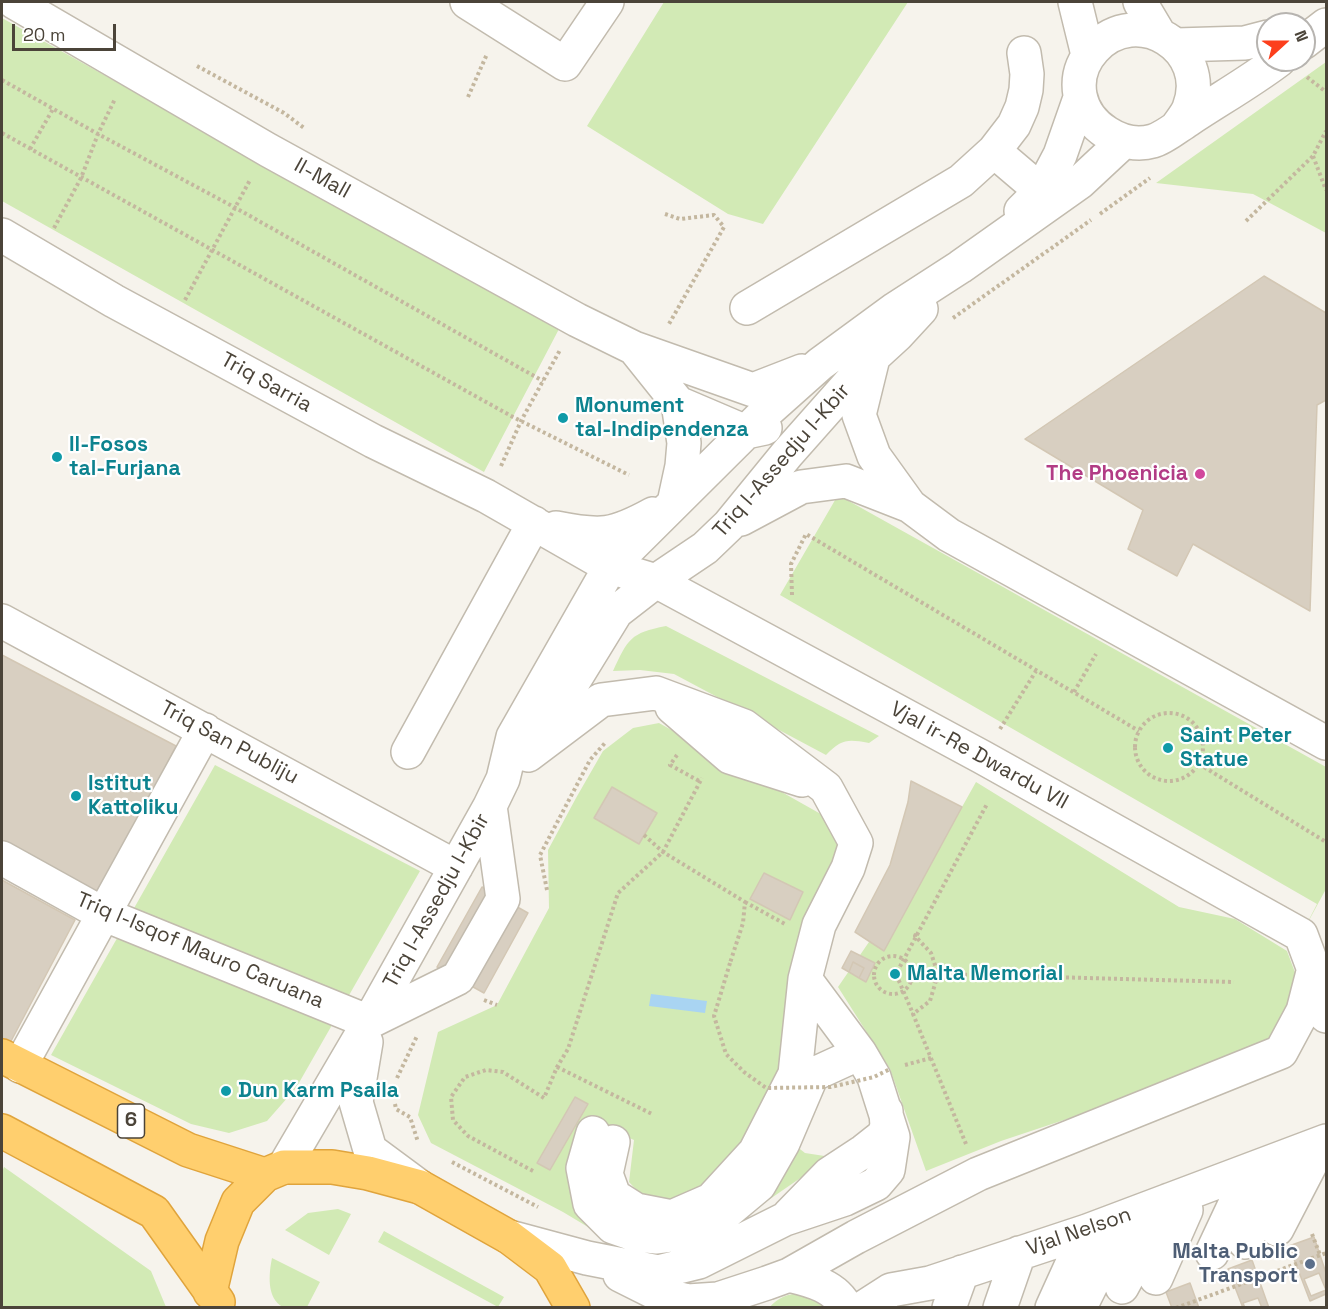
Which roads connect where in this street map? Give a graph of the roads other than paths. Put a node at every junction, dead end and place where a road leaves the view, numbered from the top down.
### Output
1 (14, 2) edge
2 (467, 2) edge
3 (607, 2) edge
4 (1075, 2) edge
5 (1140, 2) edge
6 (1167, 39) junction
7 (1256, 41) edge
8 (1024, 53) dead end
9 (1088, 55) junction
10 (1270, 72) edge
11 (1080, 98) junction
12 (1177, 127) junction
13 (1123, 142) junction
14 (994, 151) junction
15 (1041, 191) junction
16 (2, 235) edge
17 (971, 259) junction
18 (747, 308) dead end
19 (634, 348) junction
20 (873, 357) junction
21 (820, 364) junction
22 (678, 403) junction
23 (746, 432) junction
24 (675, 503) junction
25 (910, 506) junction
26 (534, 523) junction
27 (729, 525) junction
28 (610, 567) junction
29 (656, 581) junction
30 (2, 621) edge
31 (205, 730) junction
32 (1326, 743) edge
33 (408, 752) dead end
34 (528, 755) junction
35 (497, 792) junction
36 (2, 858) edge
37 (456, 867) junction
38 (104, 914) junction
39 (1314, 970) junction
40 (805, 979) junction
41 (1326, 1016) edge
42 (369, 1022) junction
43 (11, 1061) edge
44 (875, 1066) junction
45 (2, 1131) edge
46 (1314, 1149) edge
47 (1251, 1170) junction
48 (274, 1171) junction
49 (420, 1187) junction
50 (1195, 1190) junction
51 (1125, 1217) junction
52 (1292, 1224) dead end
53 (1087, 1231) junction
54 (509, 1237) junction
55 (1055, 1241) junction
56 (1245, 1242) dead end
57 (1212, 1253) dead end
58 (587, 1258) junction
59 (1006, 1258) junction
60 (1168, 1272) dead end
61 (778, 1279) junction
62 (1122, 1287) dead end
63 (934, 1299) edge
64 (212, 1302) edge
65 (1068, 1304) edge
66 (573, 1308) edge
67 (745, 1308) edge
68 (846, 1308) edge
69 (863, 1308) edge
70 (976, 1308) edge
71 (1000, 1308) edge
72 (1029, 1308) edge

1 - 19 street, Il-Mall
2 - 3 street
4 - 9 street
5 - 6 street
6 - 7 street
6 - 9 street
6 - 12 street
8 - 14 street
9 - 11 street, Triq l-Assedju l-Kbir
10 - 12 street
11 - 13 street
11 - 15 street, Triq l-Assedju l-Kbir
12 - 13 street
13 - 17 street, Triq l-Assedju l-Kbir
14 - 15 street
14 - 18 street
15 - 17 street, Triq l-Assedju l-Kbir
16 - 26 street, Triq Sarria
17 - 20 street, Triq l-Assedju l-Kbir
17 - 21 street, Triq l-Assedju l-Kbir
19 - 21 street, Triq l-Assedju l-Kbir
19 - 22 street
20 - 23 street, Triq l-Assedju l-Kbir
20 - 25 street
20 - 27 street, Triq l-Assedju l-Kbir
21 - 23 street, Triq l-Assedju l-Kbir
22 - 23 street
22 - 24 street
23 - 24 street, Triq l-Assedju l-Kbir
24 - 26 street, Triq Sarria
24 - 28 street, Triq l-Assedju l-Kbir
25 - 27 street
25 - 32 street
26 - 28 street, Triq Sarria
26 - 33 street
27 - 29 street, Triq l-Assedju l-Kbir
28 - 29 street, Triq Sarria
28 - 35 street, Triq l-Assedju l-Kbir
29 - 34 street, Triq l-Assedju l-Kbir
29 - 39 street, Vjal ir-Re Dwardu VII
30 - 31 street, Triq San Publiju
31 - 37 street, Triq San Publiju
31 - 38 street
34 - 35 street, Triq l-Assedju l-Kbir
34 - 40 street
35 - 37 street, Triq l-Assedju l-Kbir
35 - 42 street
36 - 38 street, Triq l-Isqof Mauro Caruana
37 - 42 street, Triq l-Assedju l-Kbir
38 - 42 street, Triq l-Isqof Mauro Caruana
38 - 43 street
39 - 41 street
39 - 61 street
40 - 44 street
40 - 44 street
42 - 48 street, Triq l-Assedju l-Kbir
42 - 49 street, Triq l-Assedju l-Kbir
43 - 48 highway, 6
44 - 58 street
45 - 64 highway
46 - 47 street, Vjal Nelson
46 - 52 street
46 - 56 street
47 - 50 street, Vjal Nelson
47 - 57 street
48 - 49 highway, 6
48 - 64 highway
49 - 54 highway, 6
50 - 51 street, Vjal Nelson
50 - 60 street
50 - 62 street
51 - 53 street, Vjal Nelson
51 - 65 street
53 - 55 street, Vjal Nelson
53 - 65 street
54 - 58 street
54 - 66 highway, 6
55 - 59 street, Vjal Nelson
55 - 72 street
58 - 61 street
59 - 63 street, Vjal Nelson
59 - 70 street
59 - 71 street
61 - 67 street
61 - 68 street
63 - 69 street

